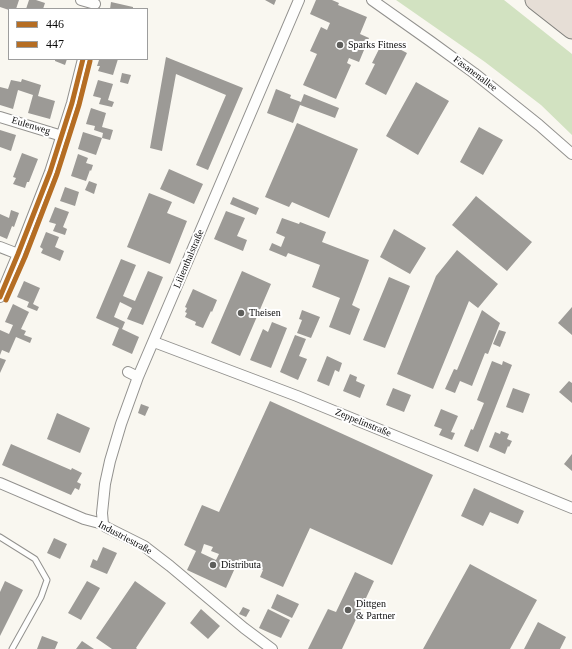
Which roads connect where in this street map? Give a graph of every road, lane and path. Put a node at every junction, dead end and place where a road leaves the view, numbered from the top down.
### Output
1 (81, 0) edge
2 (299, 0) edge
3 (372, 0) edge
4 (535, 0) edge
5 (559, 0) edge
6 (95, 4) edge
7 (572, 10) edge
8 (572, 29) edge
9 (83, 60) edge
10 (0, 117) edge
11 (62, 136) junction
12 (572, 154) edge
13 (0, 248) edge
14 (18, 254) junction
15 (0, 297) edge
16 (154, 342) junction
17 (128, 372) dead end
18 (138, 377) junction
19 (0, 483) edge
20 (572, 508) edge
21 (103, 524) junction
22 (0, 537) edge
23 (12, 649) edge
24 (272, 649) edge

1 - 6 street
2 - 16 street, Lilienthalstraße
3 - 12 street, Fasanenallee
4 - 8 highway
5 - 7 highway
9 - 11 street
10 - 11 street, Eulenweg
11 - 14 street
13 - 14 street
14 - 15 street
16 - 18 street, Lilienthalstraße
16 - 20 street, Zeppelinstraße
17 - 18 street
18 - 21 street, Lilienthalstraße
19 - 21 street, Industriestraße
21 - 24 street, Industriestraße
22 - 23 lane

